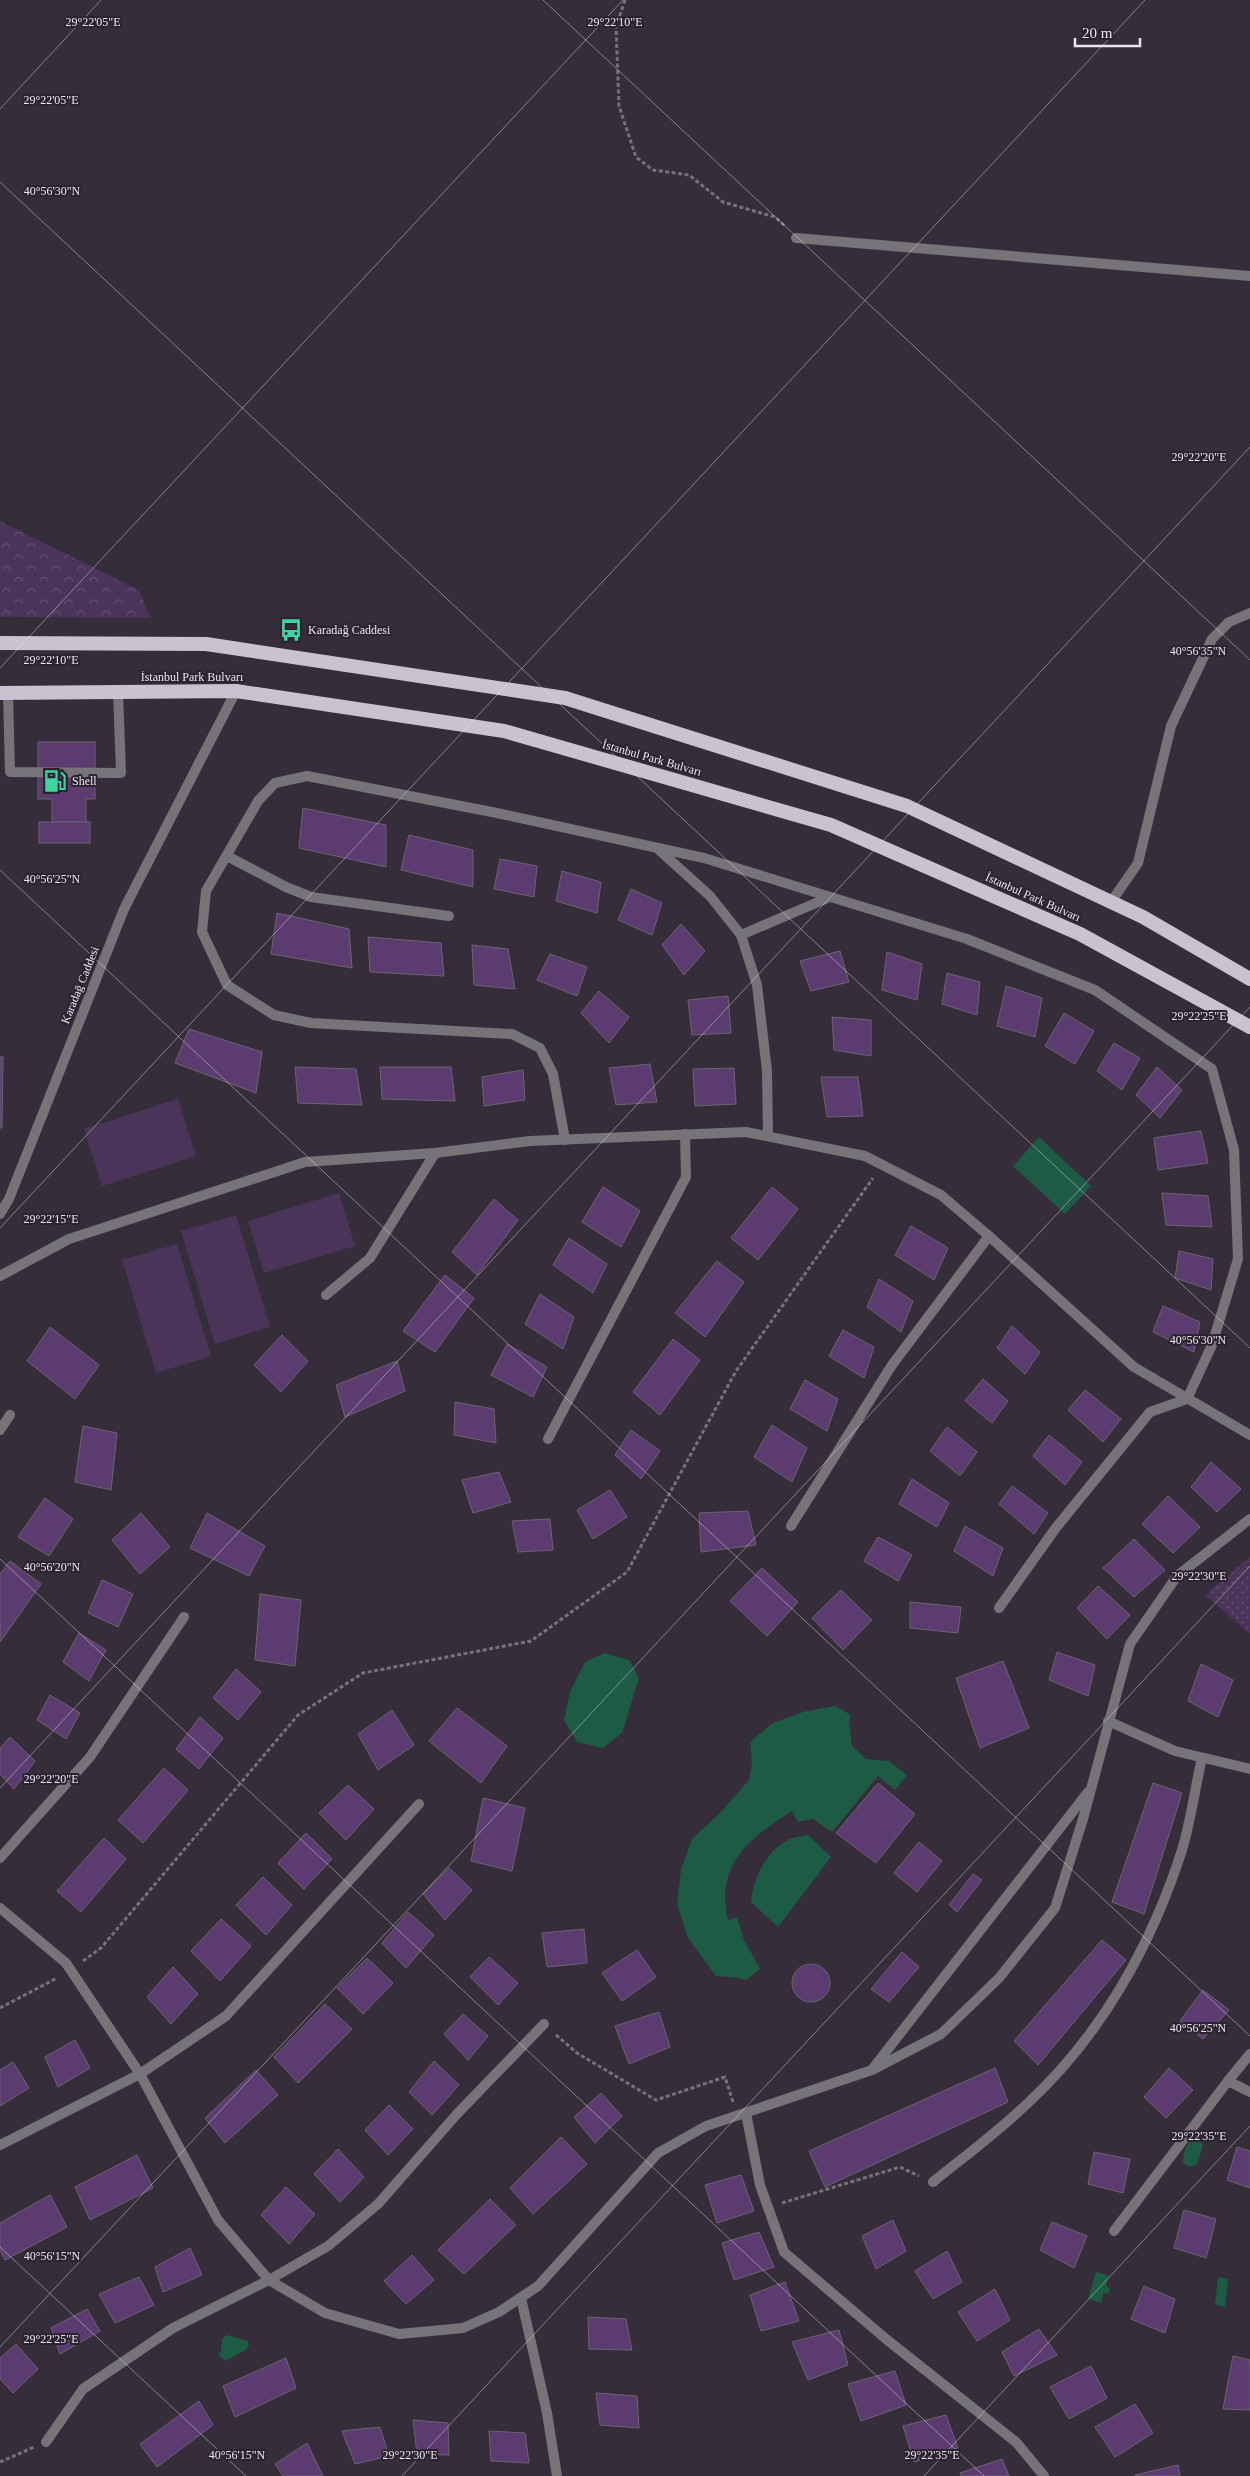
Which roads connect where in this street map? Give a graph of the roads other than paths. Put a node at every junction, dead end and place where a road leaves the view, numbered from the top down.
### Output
1 (796, 238) road end
2 (1250, 276) edge
3 (1250, 613) edge
4 (0, 643) edge
5 (236, 690) junction
6 (118, 692) junction
7 (4, 693) edge
8 (657, 848) junction
9 (227, 856) junction
10 (830, 897) junction
11 (1111, 902) junction
12 (449, 916) dead end
13 (741, 935) junction
14 (1250, 979) edge
15 (1250, 1027) edge
16 (685, 1134) junction
17 (768, 1136) junction
18 (565, 1140) junction
19 (435, 1153) junction
20 (0, 1214) edge
21 (989, 1236) junction
22 (0, 1276) edge
23 (326, 1295) dead end
24 (1187, 1399) junction
25 (10, 1415) dead end
26 (0, 1430) edge
27 (1250, 1435) edge
28 (548, 1439) dead end
29 (1250, 1519) edge
30 (792, 1526) dead end
31 (999, 1608) dead end
32 (184, 1617) dead end
33 (1108, 1722) junction
34 (1202, 1758) junction
35 (1250, 1769) edge
36 (1090, 1789) junction
37 (419, 1804) dead end
38 (0, 1858) edge
39 (0, 1908) edge
40 (544, 2024) road end
41 (1250, 2054) edge
42 (872, 2070) junction
43 (140, 2074) junction
44 (1228, 2081) junction
45 (1250, 2092) edge
46 (742, 2115) junction
47 (0, 2145) edge
48 (933, 2182) road end
49 (1114, 2231) dead end
50 (269, 2280) junction
51 (521, 2298) junction
52 (46, 2442) road end
53 (557, 2476) edge
54 (1044, 2476) edge

1 - 2 street
3 - 11 street
4 - 11 highway
5 - 6 highway, İstanbul Park Bulvarı
5 - 15 highway, İstanbul Park Bulvarı
5 - 20 street, Karadağ Caddesi
6 - 7 highway, İstanbul Park Bulvarı
6 - 7 street
8 - 9 street
8 - 10 street
8 - 13 street
9 - 12 street
9 - 18 street
10 - 13 street
10 - 24 street
11 - 14 highway
13 - 17 street
16 - 17 street
16 - 18 street
16 - 28 street
17 - 21 street
18 - 19 street
19 - 22 street
19 - 23 street
21 - 24 street
21 - 30 street
24 - 27 street
24 - 31 street
25 - 26 street
29 - 33 street
32 - 38 street
33 - 34 street
33 - 36 street
34 - 35 street
34 - 48 street
36 - 42 street
36 - 42 street
37 - 43 street
39 - 43 street
40 - 50 street
41 - 44 street
42 - 46 street
43 - 47 street
43 - 50 street
44 - 45 street
44 - 49 street
46 - 51 street
46 - 54 street
50 - 51 street
50 - 52 street
51 - 53 street

